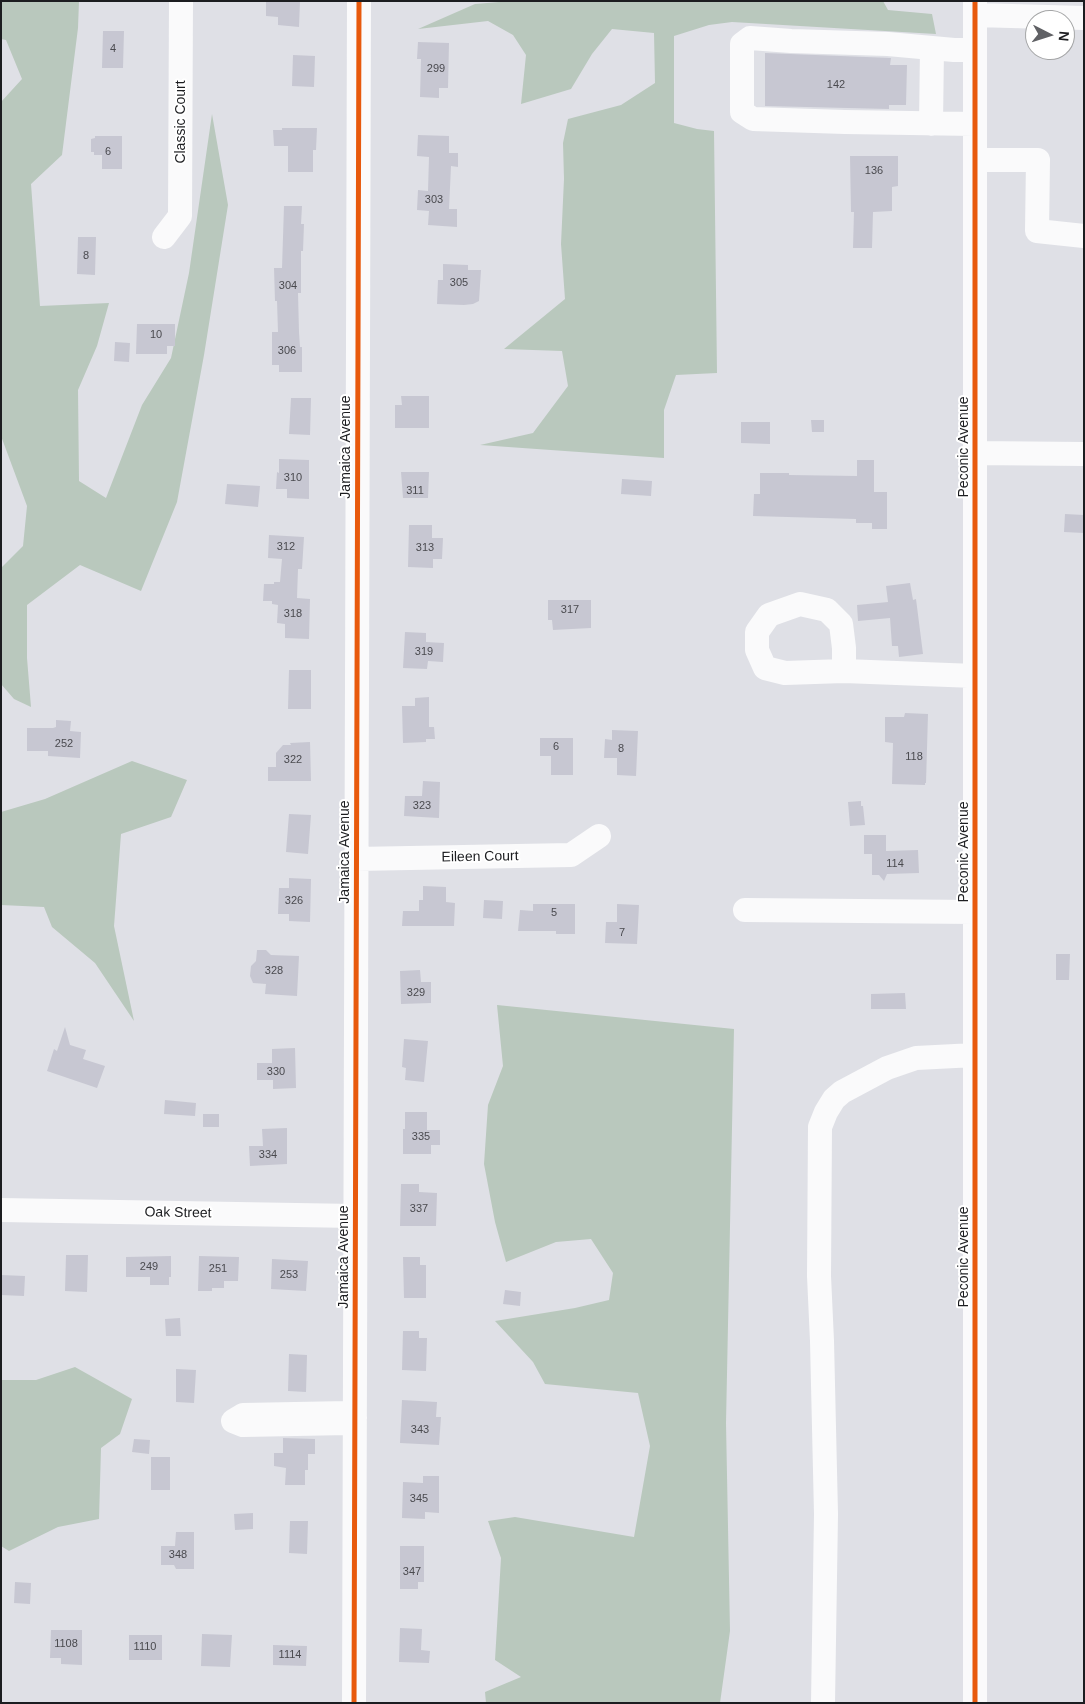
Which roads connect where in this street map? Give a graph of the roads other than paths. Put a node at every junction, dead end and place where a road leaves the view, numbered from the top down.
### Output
1 (181, 1) edge
2 (359, 1) edge
3 (975, 8) edge
4 (1084, 18) edge
5 (932, 48) junction
6 (975, 50) junction
7 (931, 124) junction
8 (975, 124) junction
9 (975, 160) junction
10 (1084, 236) edge
11 (164, 237) dead end
12 (975, 452) junction
13 (1084, 454) edge
14 (844, 671) dead end
15 (975, 676) junction
16 (599, 836) dead end
17 (356, 860) junction
18 (745, 910) dead end
19 (975, 912) junction
20 (975, 1055) junction
21 (1, 1210) edge
22 (355, 1216) junction
23 (354, 1703) edge
24 (823, 1703) edge
25 (975, 1703) edge

1 - 11 street, Classic Court
2 - 17 street, Jamaica Avenue
3 - 4 street
3 - 6 street, Peconic Avenue
5 - 6 street
5 - 7 street
5 - 7 street
6 - 8 street, Peconic Avenue
7 - 8 street
8 - 9 street, Peconic Avenue
9 - 10 street
9 - 12 street, Peconic Avenue
12 - 13 street
12 - 15 street, Peconic Avenue
14 - 15 street
15 - 19 street, Peconic Avenue
16 - 17 street, Eileen Court
17 - 22 street, Jamaica Avenue
18 - 19 street
19 - 20 street, Peconic Avenue
20 - 24 street
20 - 25 street, Peconic Avenue
21 - 22 street, Oak Street
22 - 23 street, Jamaica Avenue

